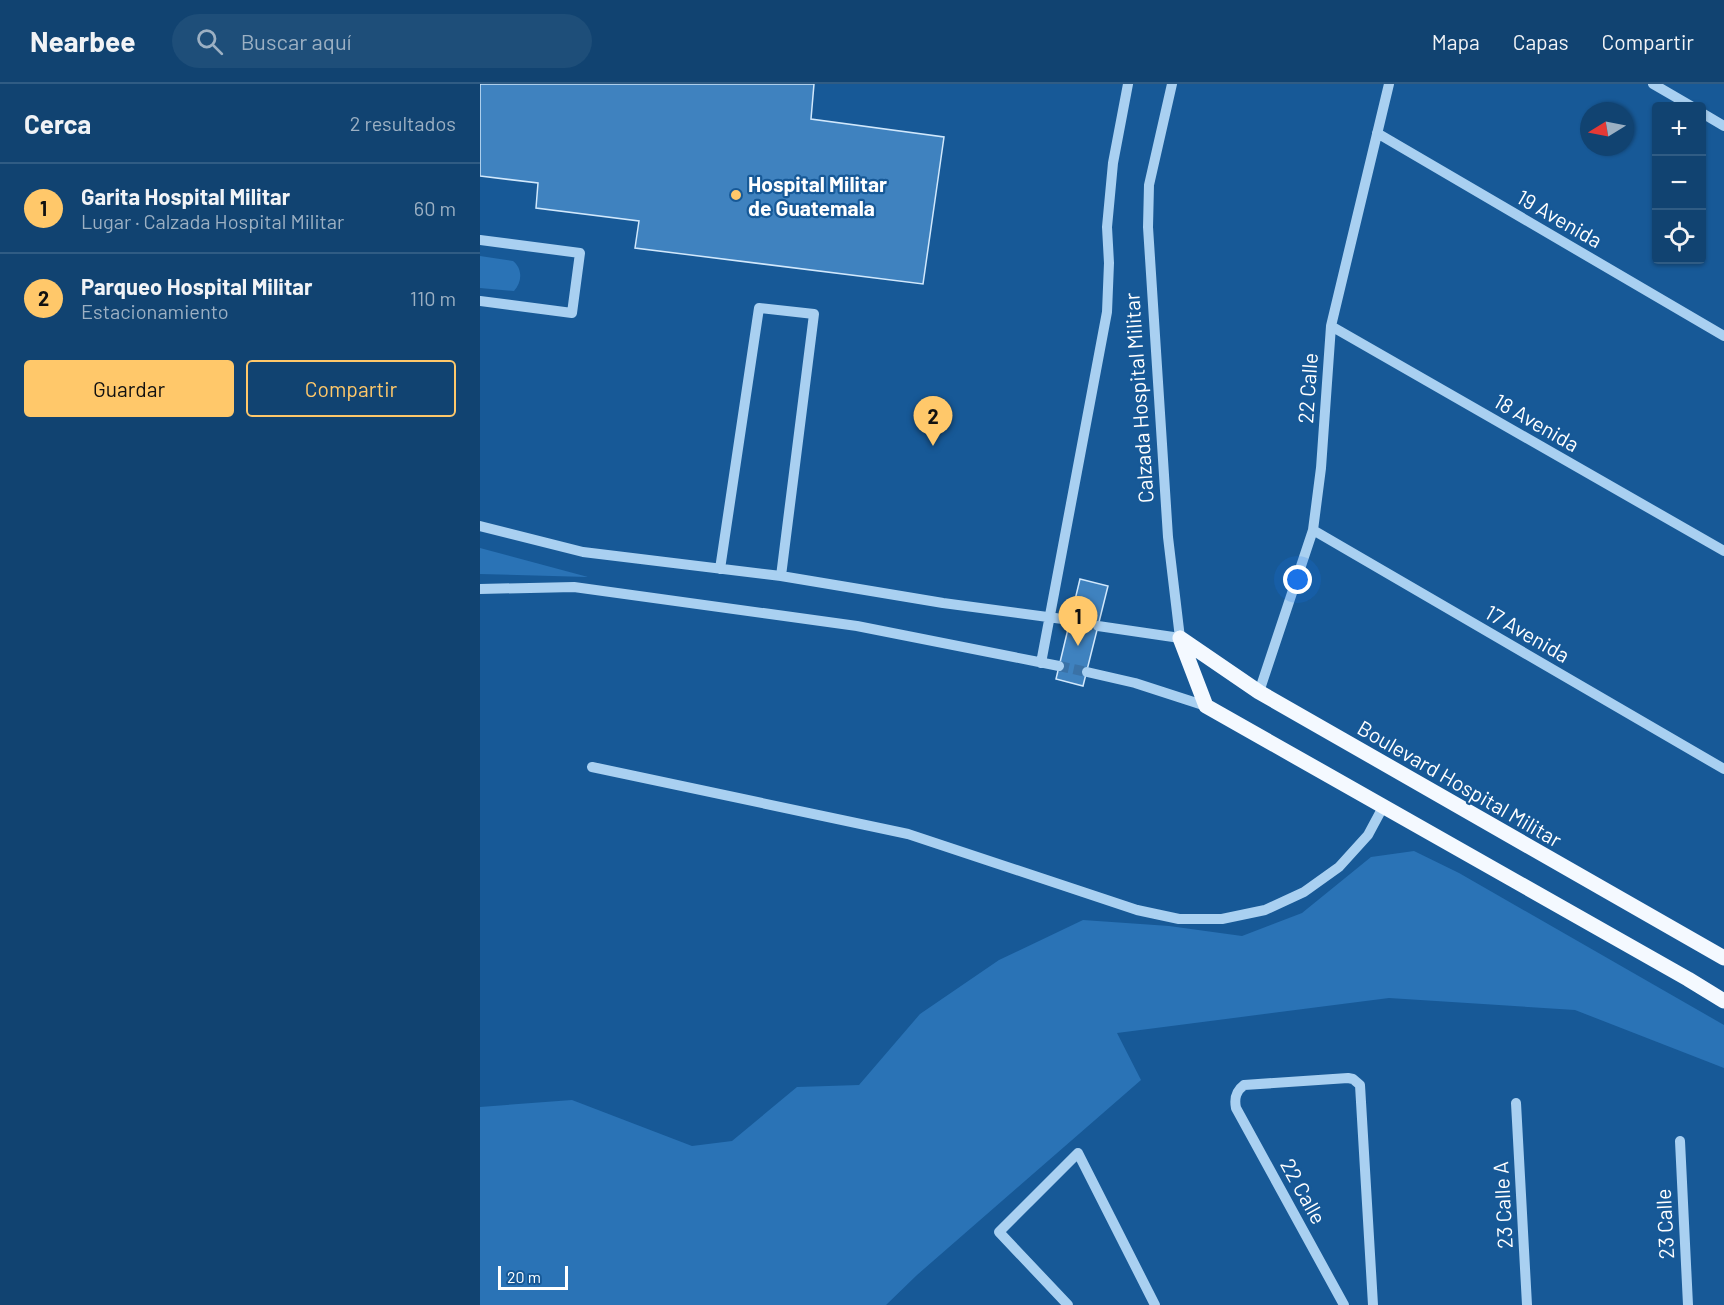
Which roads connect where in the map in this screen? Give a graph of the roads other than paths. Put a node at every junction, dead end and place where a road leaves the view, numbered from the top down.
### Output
1 (1128, 84) edge
2 (1172, 84) edge
3 (1389, 84) edge
4 (1653, 84) edge
5 (1684, 102) edge
6 (1706, 116) edge
7 (1724, 126) edge
8 (1377, 133) junction
9 (480, 240) edge
10 (480, 301) edge
11 (1331, 326) junction
12 (1724, 336) edge
13 (480, 526) edge
14 (1313, 530) junction
15 (1724, 551) edge
16 (720, 569) junction
17 (781, 576) junction
18 (480, 589) edge
19 (1050, 617) junction
20 (1070, 621) tunnel mouth
21 (1098, 626) tunnel mouth
22 (1180, 638) junction
23 (1041, 663) junction
24 (1059, 666) tunnel mouth
25 (1087, 672) tunnel mouth
26 (1259, 692) junction
27 (1206, 706) junction
28 (591, 767) dead end
29 (1724, 769) edge
30 (1383, 807) junction
31 (1724, 958) edge
32 (1724, 1001) edge
33 (1516, 1103) dead end
34 (1680, 1141) dead end
35 (1068, 1305) edge
36 (1155, 1305) edge
37 (1344, 1305) edge
38 (1373, 1305) edge
39 (1527, 1305) edge
40 (1688, 1305) edge

1 - 19 street
2 - 22 street, Calzada Hospital Militar
3 - 8 street, 22 Calle
4 - 5 street
6 - 7 street
8 - 11 street, 22 Calle
8 - 12 street, 19 Avenida
9 - 10 street
11 - 14 street, 22 Calle
11 - 15 street, 18 Avenida
13 - 16 street
14 - 26 street, 22 Calle
14 - 29 street, 17 Avenida
16 - 17 street
16 - 17 street
17 - 19 street
18 - 23 street
19 - 20 street
19 - 23 street
21 - 22 street
22 - 26 main road, Boulevard Hospital Militar
22 - 27 main road, Calzada Hospital Militar
23 - 24 street
25 - 27 street
26 - 31 main road, Boulevard Hospital Militar
27 - 30 main road
28 - 30 street
30 - 32 main road
33 - 39 street, 23 Calle A
34 - 40 street, 23 Calle
35 - 36 street
37 - 38 street, 22 Calle

